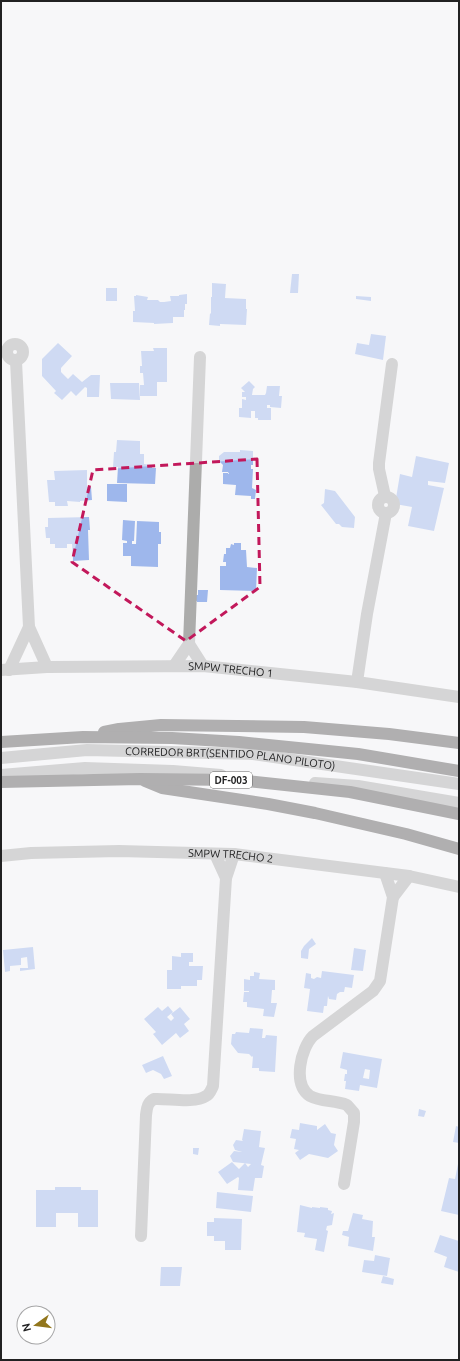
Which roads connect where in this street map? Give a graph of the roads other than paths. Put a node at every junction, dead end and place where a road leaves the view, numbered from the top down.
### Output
1 (200, 357) dead end
2 (16, 361) dead end
3 (392, 364) dead end
4 (29, 627) junction
5 (189, 644) junction
6 (174, 666) junction
7 (203, 666) junction
8 (47, 667) junction
9 (5, 670) edge
10 (357, 682) junction
11 (459, 697) edge
12 (84, 736) junction
13 (1, 742) edge
14 (459, 743) edge
15 (1, 758) edge
16 (459, 771) edge
17 (1, 775) edge
18 (140, 779) junction
19 (1, 782) edge
20 (459, 784) edge
21 (459, 803) edge
22 (459, 814) edge
23 (459, 849) edge
24 (215, 854) junction
25 (234, 854) junction
26 (1, 856) edge
27 (385, 873) junction
28 (409, 876) junction
29 (226, 878) junction
30 (459, 887) edge
31 (393, 897) junction
32 (344, 1184) dead end
33 (141, 1236) dead end

1 - 5 street
2 - 4 street
3 - 10 street
4 - 8 street
4 - 9 street
5 - 6 street
5 - 7 street
6 - 7 street, SMPW TRECHO 1
6 - 8 street, SMPW TRECHO 1
7 - 10 street, SMPW TRECHO 1
8 - 9 street, SMPW TRECHO 1
10 - 11 street, SMPW TRECHO 1
12 - 13 highway
12 - 14 highway
12 - 16 highway
15 - 20 street, CORREDOR BRT(SENTIDO PLANO PILOTO)
17 - 21 street
18 - 19 highway, DF-003
18 - 22 highway, DF-003
18 - 23 highway
24 - 25 street, SMPW TRECHO 2
24 - 26 street, SMPW TRECHO 2
24 - 29 street
25 - 27 street, SMPW TRECHO 2
25 - 29 street
27 - 28 street, SMPW TRECHO 2
27 - 31 street
28 - 30 street, SMPW TRECHO 2
28 - 31 street
29 - 33 street
31 - 32 street

